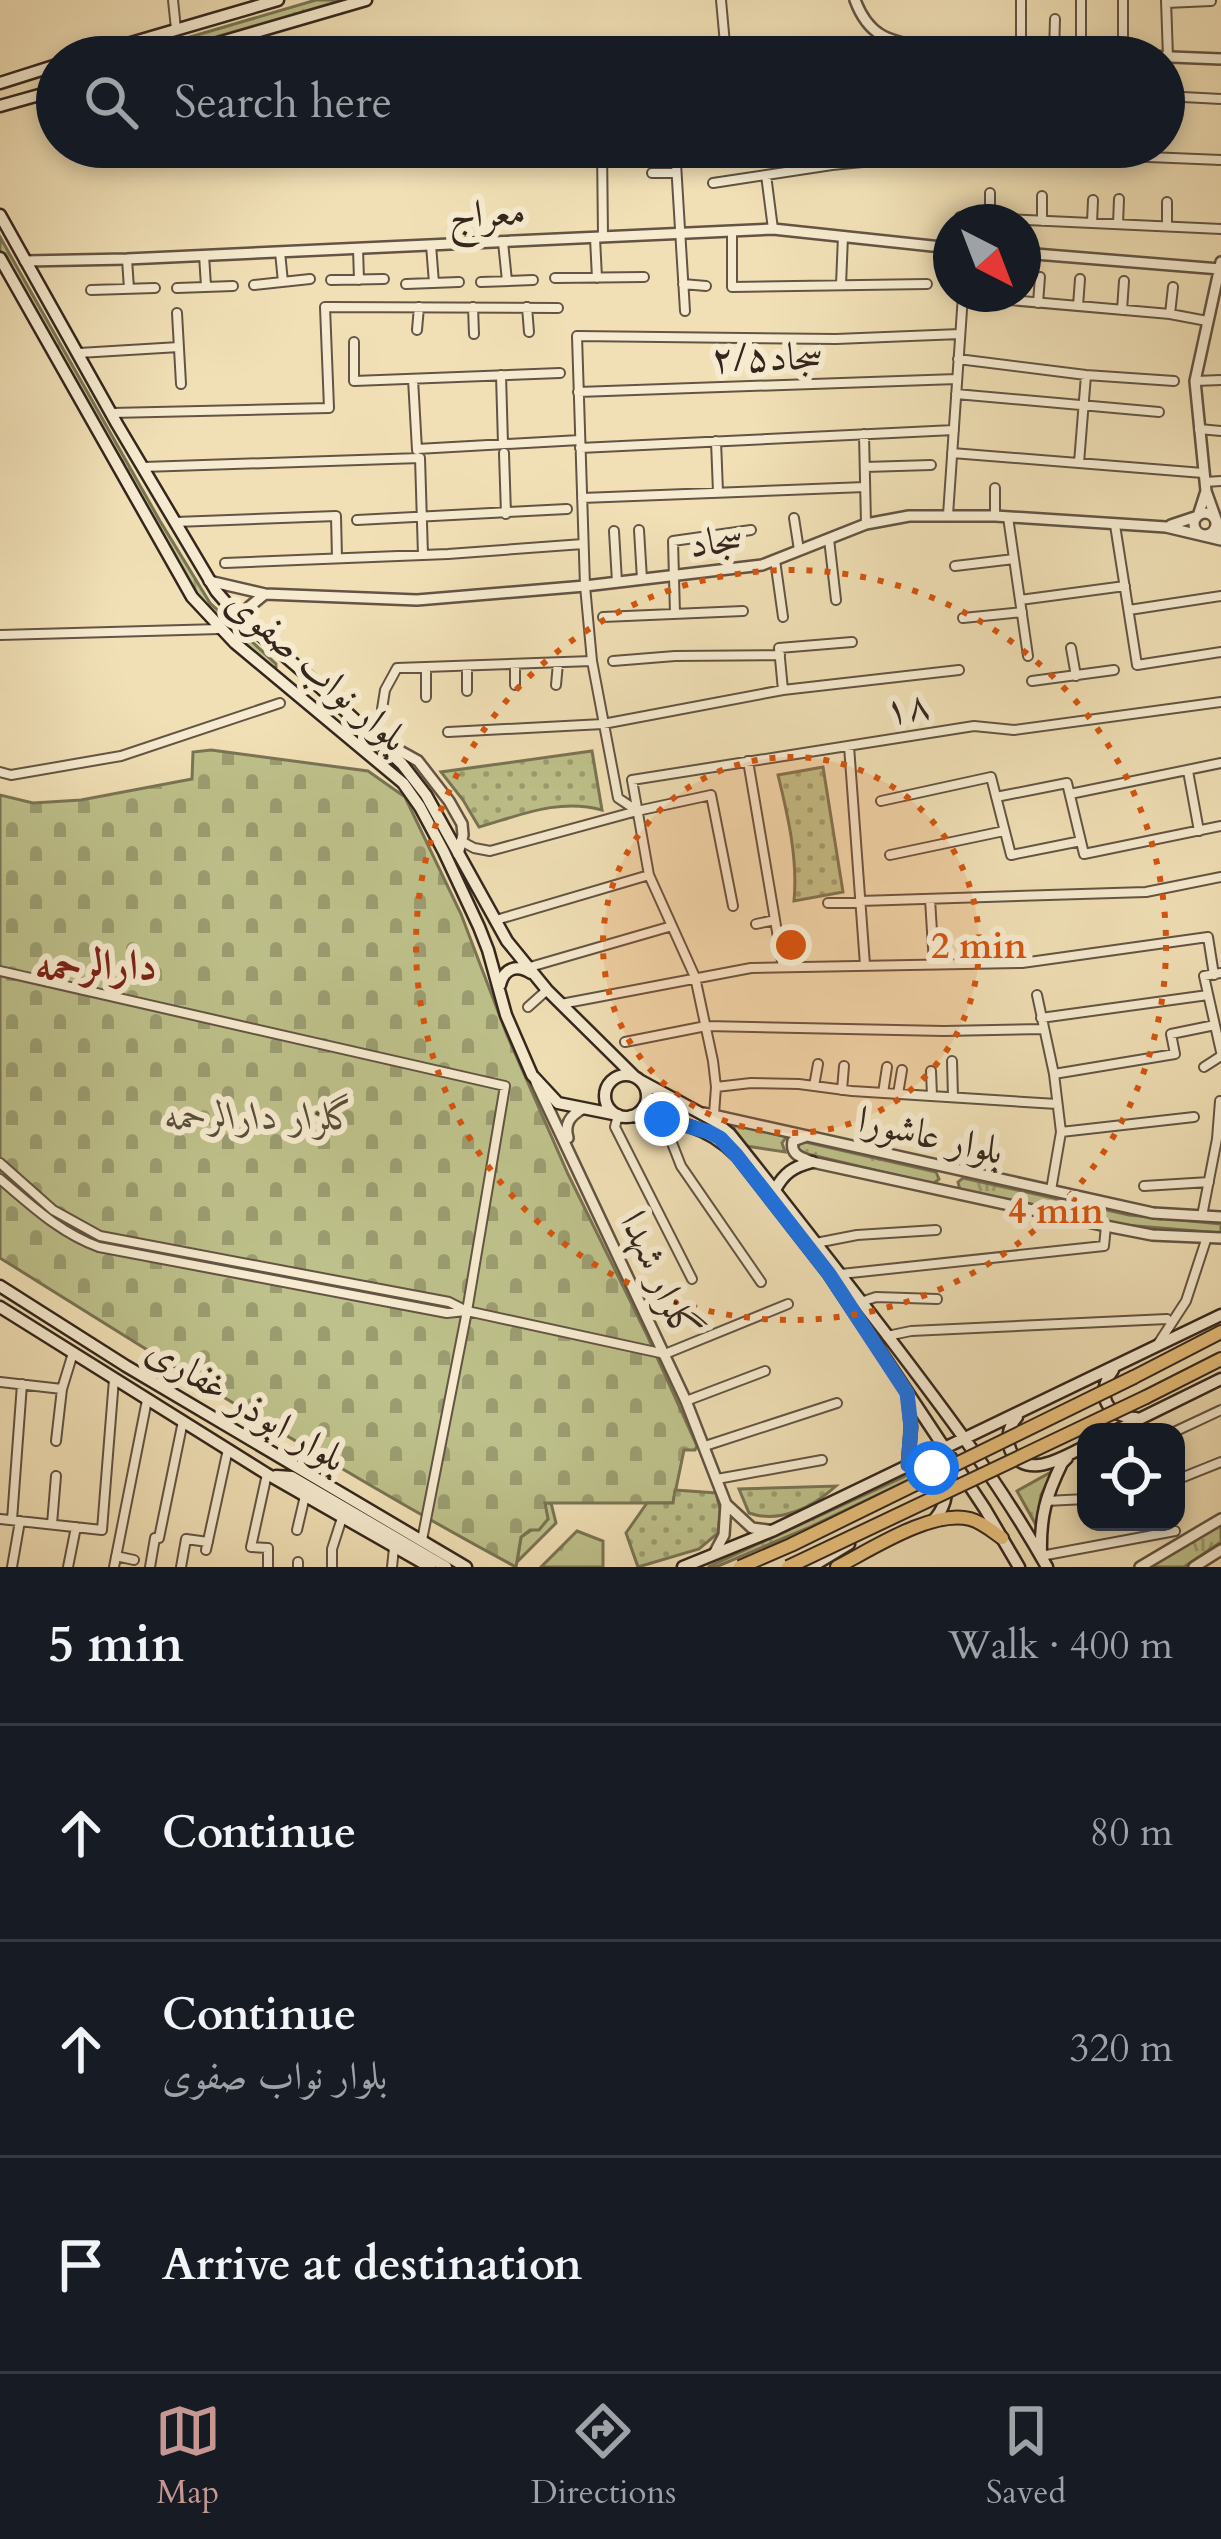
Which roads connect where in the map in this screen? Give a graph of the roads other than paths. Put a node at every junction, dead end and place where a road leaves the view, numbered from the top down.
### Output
1 (173, 0) edge
2 (278, 0) edge
3 (366, 0) edge
4 (721, 0) edge
5 (855, 0) edge
6 (1021, 0) edge
7 (1081, 0) edge
8 (1123, 0) edge
9 (1211, 1) edge
10 (1166, 2) edge
11 (1055, 19) dead end
12 (176, 29) junction
13 (153, 36) edge
14 (242, 36) edge
15 (724, 36) edge
16 (883, 36) edge
17 (1021, 36) edge
18 (1054, 36) edge
19 (1081, 36) edge
20 (1123, 36) edge
21 (1167, 36) edge
22 (1185, 57) edge
23 (1221, 59) edge
24 (36, 71) edge
25 (0, 82) edge
26 (36, 96) edge
27 (1185, 97) edge
28 (1221, 99) edge
29 (0, 106) edge
30 (1185, 158) edge
31 (1221, 160) edge
32 (601, 168) edge
33 (676, 168) edge
34 (814, 168) edge
35 (676, 172) junction
36 (652, 173) dead end
37 (766, 176) junction
38 (713, 183) dead end
39 (991, 193) dead end
40 (1042, 196) dead end
41 (1119, 199) dead end
42 (1093, 200) dead end
43 (1167, 202) dead end
44 (991, 204) edge
45 (0, 215) edge
46 (1042, 221) joint
47 (1092, 223) junction
48 (1118, 224) junction
49 (1167, 226) junction
50 (773, 229) junction
51 (1221, 229) edge
52 (732, 231) junction
53 (681, 234) junction
54 (843, 236) junction
55 (599, 237) junction
56 (503, 242) junction
57 (431, 245) junction
58 (933, 246) edge
59 (358, 248) junction
60 (280, 252) junction
61 (1041, 255) edge
62 (203, 256) junction
63 (0, 258) edge
64 (128, 259) junction
65 (25, 261) junction
66 (1220, 272) edge
67 (644, 277) dead end
68 (555, 278) dead end
69 (597, 278) junction
70 (310, 279) dead end
71 (384, 279) dead end
72 (1080, 279) dead end
73 (332, 280) dead end
74 (359, 280) junction
75 (532, 280) dead end
76 (507, 281) junction
77 (1124, 281) dead end
78 (283, 282) junction
79 (459, 282) dead end
80 (481, 282) dead end
81 (434, 283) junction
82 (406, 284) dead end
83 (683, 284) junction
84 (927, 284) dead end
85 (254, 285) dead end
86 (206, 286) junction
87 (232, 286) dead end
88 (706, 286) dead end
89 (841, 286) junction
90 (177, 287) dead end
91 (1173, 287) dead end
92 (155, 288) dead end
93 (129, 289) junction
94 (91, 290) dead end
95 (1041, 303) edge
96 (1078, 306) junction
97 (419, 307) junction
98 (473, 307) junction
99 (527, 307) junction
100 (558, 308) dead end
101 (1122, 310) junction
102 (685, 311) dead end
103 (962, 312) edge
104 (177, 313) dead end
105 (1170, 314) junction
106 (1207, 321) junction
107 (417, 330) dead end
108 (529, 332) dead end
109 (474, 334) dead end
110 (960, 334) junction
111 (354, 342) dead end
112 (179, 347) junction
113 (78, 353) junction
114 (958, 359) junction
115 (560, 373) dead end
116 (501, 375) junction
117 (1086, 375) junction
118 (413, 379) junction
119 (957, 380) junction
120 (1174, 380) dead end
121 (1221, 380) edge
122 (1195, 381) junction
123 (181, 383) dead end
124 (578, 392) junction
125 (956, 394) junction
126 (1083, 406) junction
127 (1160, 412) dead end
128 (111, 413) junction
129 (1198, 429) junction
130 (954, 430) junction
131 (1221, 431) edge
132 (864, 434) junction
133 (716, 441) junction
134 (580, 444) junction
135 (504, 449) junction
136 (952, 453) junction
137 (418, 455) junction
138 (1079, 463) junction
139 (931, 465) dead end
140 (143, 466) junction
141 (865, 467) junction
142 (1221, 481) edge
143 (1205, 482) junction
144 (865, 488) junction
145 (995, 488) dead end
146 (718, 492) junction
147 (582, 498) junction
148 (567, 509) dead end
149 (506, 514) junction
150 (948, 515) junction
151 (995, 516) junction
152 (1198, 516) junction
153 (1008, 517) junction
154 (794, 518) dead end
155 (422, 519) junction
156 (1214, 519) junction
157 (356, 520) dead end
158 (175, 522) junction
159 (866, 524) junction
160 (1115, 525) junction
161 (1166, 527) junction
162 (639, 530) dead end
163 (751, 530) dead end
164 (614, 531) dead end
165 (1202, 534) junction
166 (1221, 536) edge
167 (829, 539) junction
168 (583, 544) junction
169 (799, 550) junction
170 (423, 555) junction
171 (337, 558) junction
172 (1014, 559) junction
173 (775, 560) junction
174 (225, 562) dead end
175 (956, 566) dead end
176 (674, 576) junction
177 (642, 579) junction
178 (209, 581) junction
179 (617, 582) junction
180 (585, 586) junction
181 (1125, 586) junction
182 (265, 595) junction
183 (1221, 596) edge
184 (836, 600) dead end
185 (1021, 606) junction
186 (1129, 610) junction
187 (743, 611) dead end
188 (675, 614) junction
189 (603, 616) dead end
190 (783, 616) dead end
191 (963, 618) dead end
192 (243, 621) junction
193 (221, 629) junction
194 (0, 635) edge
195 (852, 642) dead end
196 (1071, 648) dead end
197 (779, 651) junction
198 (1221, 652) edge
199 (1028, 656) dead end
200 (592, 661) junction
201 (613, 661) dead end
202 (291, 662) junction
203 (558, 663) junction
204 (515, 664) junction
205 (467, 666) junction
206 (426, 667) junction
207 (959, 670) dead end
208 (1114, 670) dead end
209 (1076, 676) junction
210 (277, 679) junction
211 (1032, 681) dead end
212 (515, 685) dead end
213 (556, 685) dead end
214 (783, 690) junction
215 (467, 691) dead end
216 (427, 697) dead end
217 (1221, 702) edge
218 (280, 703) dead end
219 (382, 709) dead end
220 (603, 724) junction
221 (448, 732) dead end
222 (849, 746) junction
223 (748, 761) junction
224 (1221, 763) edge
225 (1188, 771) junction
226 (0, 772) edge
227 (1070, 794) junction
228 (996, 797) junction
229 (880, 801) dead end
230 (768, 802) dead end
231 (755, 803) junction
232 (637, 811) junction
233 (1221, 826) edge
234 (1004, 831) junction
235 (1199, 831) junction
236 (775, 841) dead end
237 (1081, 841) junction
238 (762, 843) junction
239 (460, 847) junction
240 (890, 854) dead end
241 (649, 875) junction
242 (1221, 877) edge
243 (930, 899) junction
244 (860, 902) junction
245 (828, 903) dead end
246 (733, 906) dead end
247 (496, 920) junction
248 (775, 920) junction
249 (756, 923) dead end
250 (672, 926) junction
251 (506, 941) junction
252 (488, 950) junction
253 (934, 964) junction
254 (865, 965) junction
255 (783, 967) junction
256 (0, 971) edge
257 (531, 971) junction
258 (1217, 974) edge
259 (695, 977) junction
260 (548, 990) junction
261 (1037, 995) dead end
262 (1208, 995) junction
263 (561, 1004) junction
264 (528, 1007) dead end
265 (506, 1015) junction
266 (1042, 1024) junction
267 (1215, 1025) junction
268 (706, 1026) junction
269 (625, 1042) dead end
270 (1221, 1054) edge
271 (952, 1061) dead end
272 (818, 1064) dead end
273 (844, 1066) dead end
274 (887, 1067) dead end
275 (1204, 1067) dead end
276 (902, 1070) dead end
277 (931, 1071) dead end
278 (1054, 1073) junction
279 (532, 1076) junction
280 (638, 1079) junction
281 (814, 1086) junction
282 (716, 1087) junction
283 (842, 1090) junction
284 (883, 1093) junction
285 (898, 1094) junction
286 (932, 1096) junction
287 (953, 1096) junction
288 (1220, 1101) edge
289 (1057, 1105) junction
290 (581, 1109) junction
291 (700, 1113) junction
292 (714, 1114) junction
293 (625, 1116) junction
294 (1194, 1117) dead end
295 (662, 1119) junction
296 (1061, 1132) junction
297 (815, 1137) junction
298 (1219, 1139) edge
299 (812, 1162) junction
300 (0, 1163) edge
301 (952, 1169) junction
302 (583, 1176) junction
303 (0, 1179) edge
304 (1209, 1182) junction
305 (1144, 1186) dead end
306 (775, 1190) junction
307 (1051, 1192) junction
308 (948, 1193) junction
309 (1202, 1216) junction
310 (1221, 1217) edge
311 (1106, 1226) junction
312 (936, 1231) dead end
313 (1207, 1237) junction
314 (1221, 1238) edge
315 (817, 1243) junction
316 (842, 1274) junction
317 (692, 1279) dead end
318 (761, 1282) dead end
319 (0, 1286) edge
320 (937, 1299) dead end
321 (788, 1304) dead end
322 (0, 1307) edge
323 (466, 1311) junction
324 (864, 1311) junction
325 (1221, 1315) edge
326 (1167, 1319) dead end
327 (1221, 1332) edge
328 (887, 1336) junction
329 (1156, 1347) junction
330 (73, 1353) junction
331 (664, 1354) junction
332 (1221, 1359) edge
333 (1120, 1364) junction
334 (765, 1371) dead end
335 (114, 1379) junction
336 (1221, 1379) edge
337 (0, 1382) edge
338 (22, 1384) junction
339 (62, 1388) junction
340 (907, 1393) junction
341 (147, 1400) junction
342 (686, 1401) junction
343 (836, 1403) dead end
344 (1028, 1409) junction
345 (1146, 1415) junction
346 (1219, 1415) edge
347 (183, 1421) junction
348 (1130, 1423) edge
349 (1185, 1428) edge
350 (964, 1439) junction
351 (56, 1441) dead end
352 (705, 1446) junction
353 (228, 1449) junction
354 (944, 1449) junction
355 (1077, 1451) edge
356 (1077, 1452) edge
357 (822, 1460) dead end
358 (1221, 1462) edge
359 (908, 1465) junction
360 (269, 1475) junction
361 (56, 1476) dead end
362 (1185, 1476) edge
363 (717, 1479) junction
364 (305, 1496) junction
365 (1077, 1499) edge
366 (1044, 1501) junction
367 (726, 1504) junction
368 (342, 1518) junction
369 (0, 1519) edge
370 (1221, 1519) edge
371 (16, 1520) junction
372 (933, 1521) junction
373 (52, 1524) junction
374 (880, 1524) junction
375 (76, 1527) junction
376 (297, 1530) dead end
377 (774, 1530) junction
378 (1175, 1531) dead end
379 (1002, 1538) junction
380 (422, 1541) junction
381 (394, 1548) junction
382 (1221, 1550) edge
383 (709, 1558) junction
384 (134, 1560) dead end
385 (115, 1562) edge
386 (1044, 1562) edge
387 (428, 1566) edge
388 (12, 1567) edge
389 (68, 1567) edge
390 (150, 1567) edge
391 (181, 1567) edge
392 (268, 1567) edge
393 (332, 1567) edge
394 (392, 1567) edge
395 (446, 1567) edge
396 (466, 1567) edge
397 (682, 1567) edge
398 (740, 1567) edge
399 (788, 1567) edge
400 (811, 1567) edge
401 (837, 1567) edge
402 (1018, 1567) edge
403 (1140, 1567) edge
404 (1194, 1567) edge

1 - 12 street
2 - 12 main road
3 - 14 main road
4 - 15 street
5 - 16 street
6 - 17 street
7 - 19 street
8 - 20 street
9 - 10 street
10 - 21 street
11 - 18 street
12 - 13 main road
22 - 23 street
24 - 25 main road
26 - 29 main road
27 - 28 street
30 - 31 street
32 - 55 street
33 - 35 street
34 - 37 street
35 - 36 street
35 - 53 street
37 - 38 street
37 - 50 street
39 - 44 street
40 - 46 street
41 - 48 street
42 - 47 street
43 - 49 street
45 - 65 main road, بلوار نواب صفوی
46 - 47 street
47 - 48 street
48 - 49 street
49 - 51 street
50 - 52 street, معراج
50 - 54 street, معراج
52 - 53 street, معراج
52 - 89 street
53 - 55 street, معراج
53 - 83 street
54 - 58 street, معراج
54 - 89 street
55 - 56 street, معراج
55 - 69 street
56 - 57 street, معراج
56 - 76 street
57 - 59 street, معراج
57 - 81 street
59 - 60 street, معراج
59 - 74 street
60 - 62 street, معراج
60 - 78 street
61 - 66 street
62 - 64 street, معراج
62 - 86 street
63 - 193 main road, بلوار نواب صفوی
64 - 65 street, معراج
64 - 93 street
65 - 113 main road, بلوار نواب صفوی
66 - 106 street
67 - 69 street
68 - 69 street
70 - 78 street
71 - 74 street
72 - 96 street
73 - 74 street
75 - 76 street
76 - 80 street
77 - 101 street
78 - 85 street
79 - 81 street
81 - 82 street
83 - 88 street
83 - 102 street
84 - 89 street
86 - 87 street
86 - 90 street
91 - 105 street
92 - 93 street
93 - 94 street
95 - 96 street
96 - 101 street
97 - 98 street
97 - 107 street
97 - 128 street
98 - 99 street
98 - 109 street
99 - 100 street
99 - 108 street
101 - 105 street
103 - 110 street
104 - 112 street
105 - 106 street
106 - 122 street
110 - 114 street
110 - 124 street
111 - 118 street
112 - 113 street
112 - 123 street
113 - 128 main road, بلوار نواب صفوی
114 - 117 street
114 - 119 street
115 - 116 street
116 - 118 street
116 - 135 street
117 - 120 street
117 - 126 street
118 - 137 street
119 - 124 street, ۲/۵سجاد
119 - 125 street
121 - 122 street
122 - 129 street
124 - 134 street
125 - 126 street
125 - 130 street
126 - 127 street
126 - 138 street
128 - 140 main road, بلوار نواب صفوی
129 - 131 street
129 - 143 street
130 - 132 street
130 - 136 street
132 - 133 street
132 - 141 street
133 - 134 street
133 - 146 street
134 - 135 street
134 - 147 street
135 - 137 street
135 - 149 street
136 - 138 street
136 - 150 street
137 - 140 street
137 - 155 street
138 - 143 street
139 - 141 street
140 - 158 main road, بلوار نواب صفوی
141 - 144 street
142 - 143 street
143 - 152 street
143 - 156 street
144 - 146 street
144 - 159 street
145 - 151 street
146 - 147 street
147 - 168 street
148 - 149 street
149 - 155 street
150 - 151 street, سجاد
150 - 159 street, سجاد
151 - 153 street, سجاد
152 - 156 street
152 - 161 street
152 - 165 street
153 - 160 street, سجاد
153 - 172 street
154 - 169 street
155 - 157 street
155 - 170 street
156 - 165 street
156 - 166 street
158 - 171 street
158 - 178 main road, بلوار نواب صفوی
159 - 167 street, سجاد
160 - 161 street, سجاد
160 - 181 street
161 - 165 street
162 - 177 street
163 - 176 street
164 - 179 street
165 - 166 street
167 - 169 street, سجاد
167 - 184 street
168 - 170 street
168 - 180 street
169 - 173 street, سجاد
170 - 171 street
171 - 174 street
172 - 175 street
172 - 185 street
173 - 176 street, سجاد
173 - 190 street
176 - 177 street, سجاد
176 - 188 street
177 - 179 street, سجاد
178 - 182 street, سجاد
178 - 192 main road, بلوار نواب صفوی
179 - 180 street, سجاد
180 - 182 street, سجاد
180 - 200 street
181 - 185 street
181 - 186 street
182 - 192 street
183 - 186 street
185 - 191 street
185 - 199 street
186 - 198 street
187 - 188 street
188 - 189 street
192 - 202 main road, بلوار نواب صفوی
193 - 194 street
193 - 210 main road, بلوار نواب صفوی
195 - 197 street
196 - 209 street
197 - 201 street
197 - 214 street
200 - 203 street
200 - 220 street
202 - 210 main road
202 - 239 main road, بلوار نواب صفوی
203 - 204 street
203 - 213 street
204 - 205 street
204 - 212 street
205 - 206 street
205 - 215 street
206 - 216 street
206 - 219 street
207 - 214 street
208 - 209 street
209 - 211 street
210 - 252 main road, بلوار نواب صفوی
214 - 220 street
217 - 222 street, ۱۸
218 - 226 street
220 - 221 street
220 - 232 street
222 - 223 street, ۱۸
222 - 244 street
223 - 231 street
223 - 232 street, ۱۸
224 - 225 street
225 - 227 street
225 - 235 street
227 - 228 street
227 - 237 street
228 - 229 street
228 - 234 street
230 - 231 street
231 - 238 street
232 - 239 street
232 - 241 street
232 - 246 street
233 - 235 street
234 - 237 street
234 - 240 street
235 - 237 street
236 - 238 street
238 - 248 street
239 - 247 main road, بلوار نواب صفوی
241 - 247 street
241 - 250 street
242 - 243 street
243 - 244 street
243 - 253 street
244 - 245 street
244 - 254 street
247 - 251 main road, بلوار نواب صفوی
248 - 249 street
248 - 255 street
250 - 257 street
250 - 259 street
251 - 252 main road
251 - 257 main road, بلوار نواب صفوی
252 - 265 main road, بلوار نواب صفوی
253 - 254 street
253 - 258 street
254 - 255 street
255 - 259 street
256 - 323 street
257 - 260 main road, بلوار نواب صفوی
257 - 265 main road
258 - 262 street
259 - 263 street
259 - 268 street
260 - 263 main road, بلوار نواب صفوی
260 - 264 street
261 - 266 street
262 - 266 street
262 - 267 street
263 - 280 main road, بلوار نواب صفوی
265 - 279 main road, بلوار نواب صفوی
266 - 268 street
266 - 278 street
267 - 270 street
267 - 278 street
268 - 269 street
268 - 282 street
270 - 275 street
271 - 287 street
272 - 281 street
273 - 283 street
274 - 284 street
276 - 285 street
277 - 286 street
278 - 289 street
279 - 290 main road
279 - 302 street, گلزار شهدا
280 - 291 main road
280 - 293 main road
280 - 293 main road
281 - 282 street
281 - 283 street
282 - 292 street
283 - 284 street
284 - 285 street
285 - 286 street
286 - 287 street
287 - 289 street
288 - 298 street
289 - 296 street
290 - 293 main road
290 - 302 street
291 - 292 street, بلوار عاشورا
291 - 306 main road
292 - 297 street, بلوار عاشورا
293 - 295 main road
293 - 317 street
294 - 296 street
295 - 318 street
295 - 324 main road
296 - 307 street
297 - 299 street
297 - 301 street, بلوار عاشورا
298 - 304 street
299 - 306 main road
299 - 308 street, بلوار عاشورا
300 - 323 street
301 - 307 street, بلوار عاشورا
301 - 308 street
302 - 331 street, گلزار شهدا
303 - 323 street
304 - 305 street
304 - 309 street
306 - 315 main road
307 - 309 street, بلوار عاشورا
308 - 311 street, بلوار عاشورا
309 - 310 street, بلوار عاشورا
311 - 313 street, بلوار عاشورا
311 - 316 street
312 - 315 street
313 - 314 street, بلوار عاشورا
313 - 329 street
315 - 316 main road
316 - 324 main road
319 - 380 main road, بلوار ابوذر غفاری
320 - 324 street
321 - 331 street
322 - 330 main road, بلوار ابوذر غفاری
323 - 331 street
323 - 380 street
324 - 328 main road
324 - 340 main road
325 - 329 main road
326 - 328 street
327 - 398 highway, bridge
328 - 350 main road
329 - 333 main road
330 - 335 main road, بلوار ابوذر غفاری
330 - 339 street
331 - 342 street, گلزار شهدا
332 - 374 highway, bridge
333 - 344 main road
333 - 345 main road
334 - 342 street
335 - 341 main road, بلوار ابوذر غفاری
335 - 375 street
336 - 345 main road
337 - 338 street
338 - 339 street
338 - 371 street
339 - 351 street
340 - 354 main road
340 - 359 main road
341 - 347 main road, بلوار ابوذر غفاری
341 - 385 street
342 - 352 street, گلزار شهدا
343 - 352 street
344 - 350 main road
344 - 355 main road
345 - 348 main road
346 - 349 street
347 - 353 main road, بلوار ابوذر غفاری
347 - 390 street
350 - 354 main road
350 - 386 main road
352 - 363 street, گلزار شهدا
353 - 360 main road, بلوار ابوذر غفاری
353 - 391 street
354 - 359 main road
354 - 379 main road
356 - 366 main road
357 - 363 street
358 - 362 street
359 - 372 main road
359 - 377 main road
360 - 364 main road, بلوار ابوذر غفاری
360 - 392 street
360 - 395 main road
361 - 373 street
363 - 367 street, گلزار شهدا
364 - 368 main road, بلوار ابوذر غفاری
364 - 376 street
365 - 366 street
366 - 386 main road
367 - 377 street
367 - 383 street
368 - 381 main road, بلوار ابوذر غفاری
368 - 393 street
369 - 371 street
370 - 403 street
371 - 373 street
371 - 388 street
372 - 379 highway
372 - 401 highway
373 - 375 street
374 - 399 highway, bridge
374 - 400 main road, bridge
375 - 389 street
377 - 383 main road
378 - 386 street
379 - 402 main road
380 - 396 main road, بلوار ابوذر غفاری
381 - 387 main road, بلوار ابوذر غفاری
381 - 394 street
382 - 404 street
383 - 397 main road
384 - 385 street

